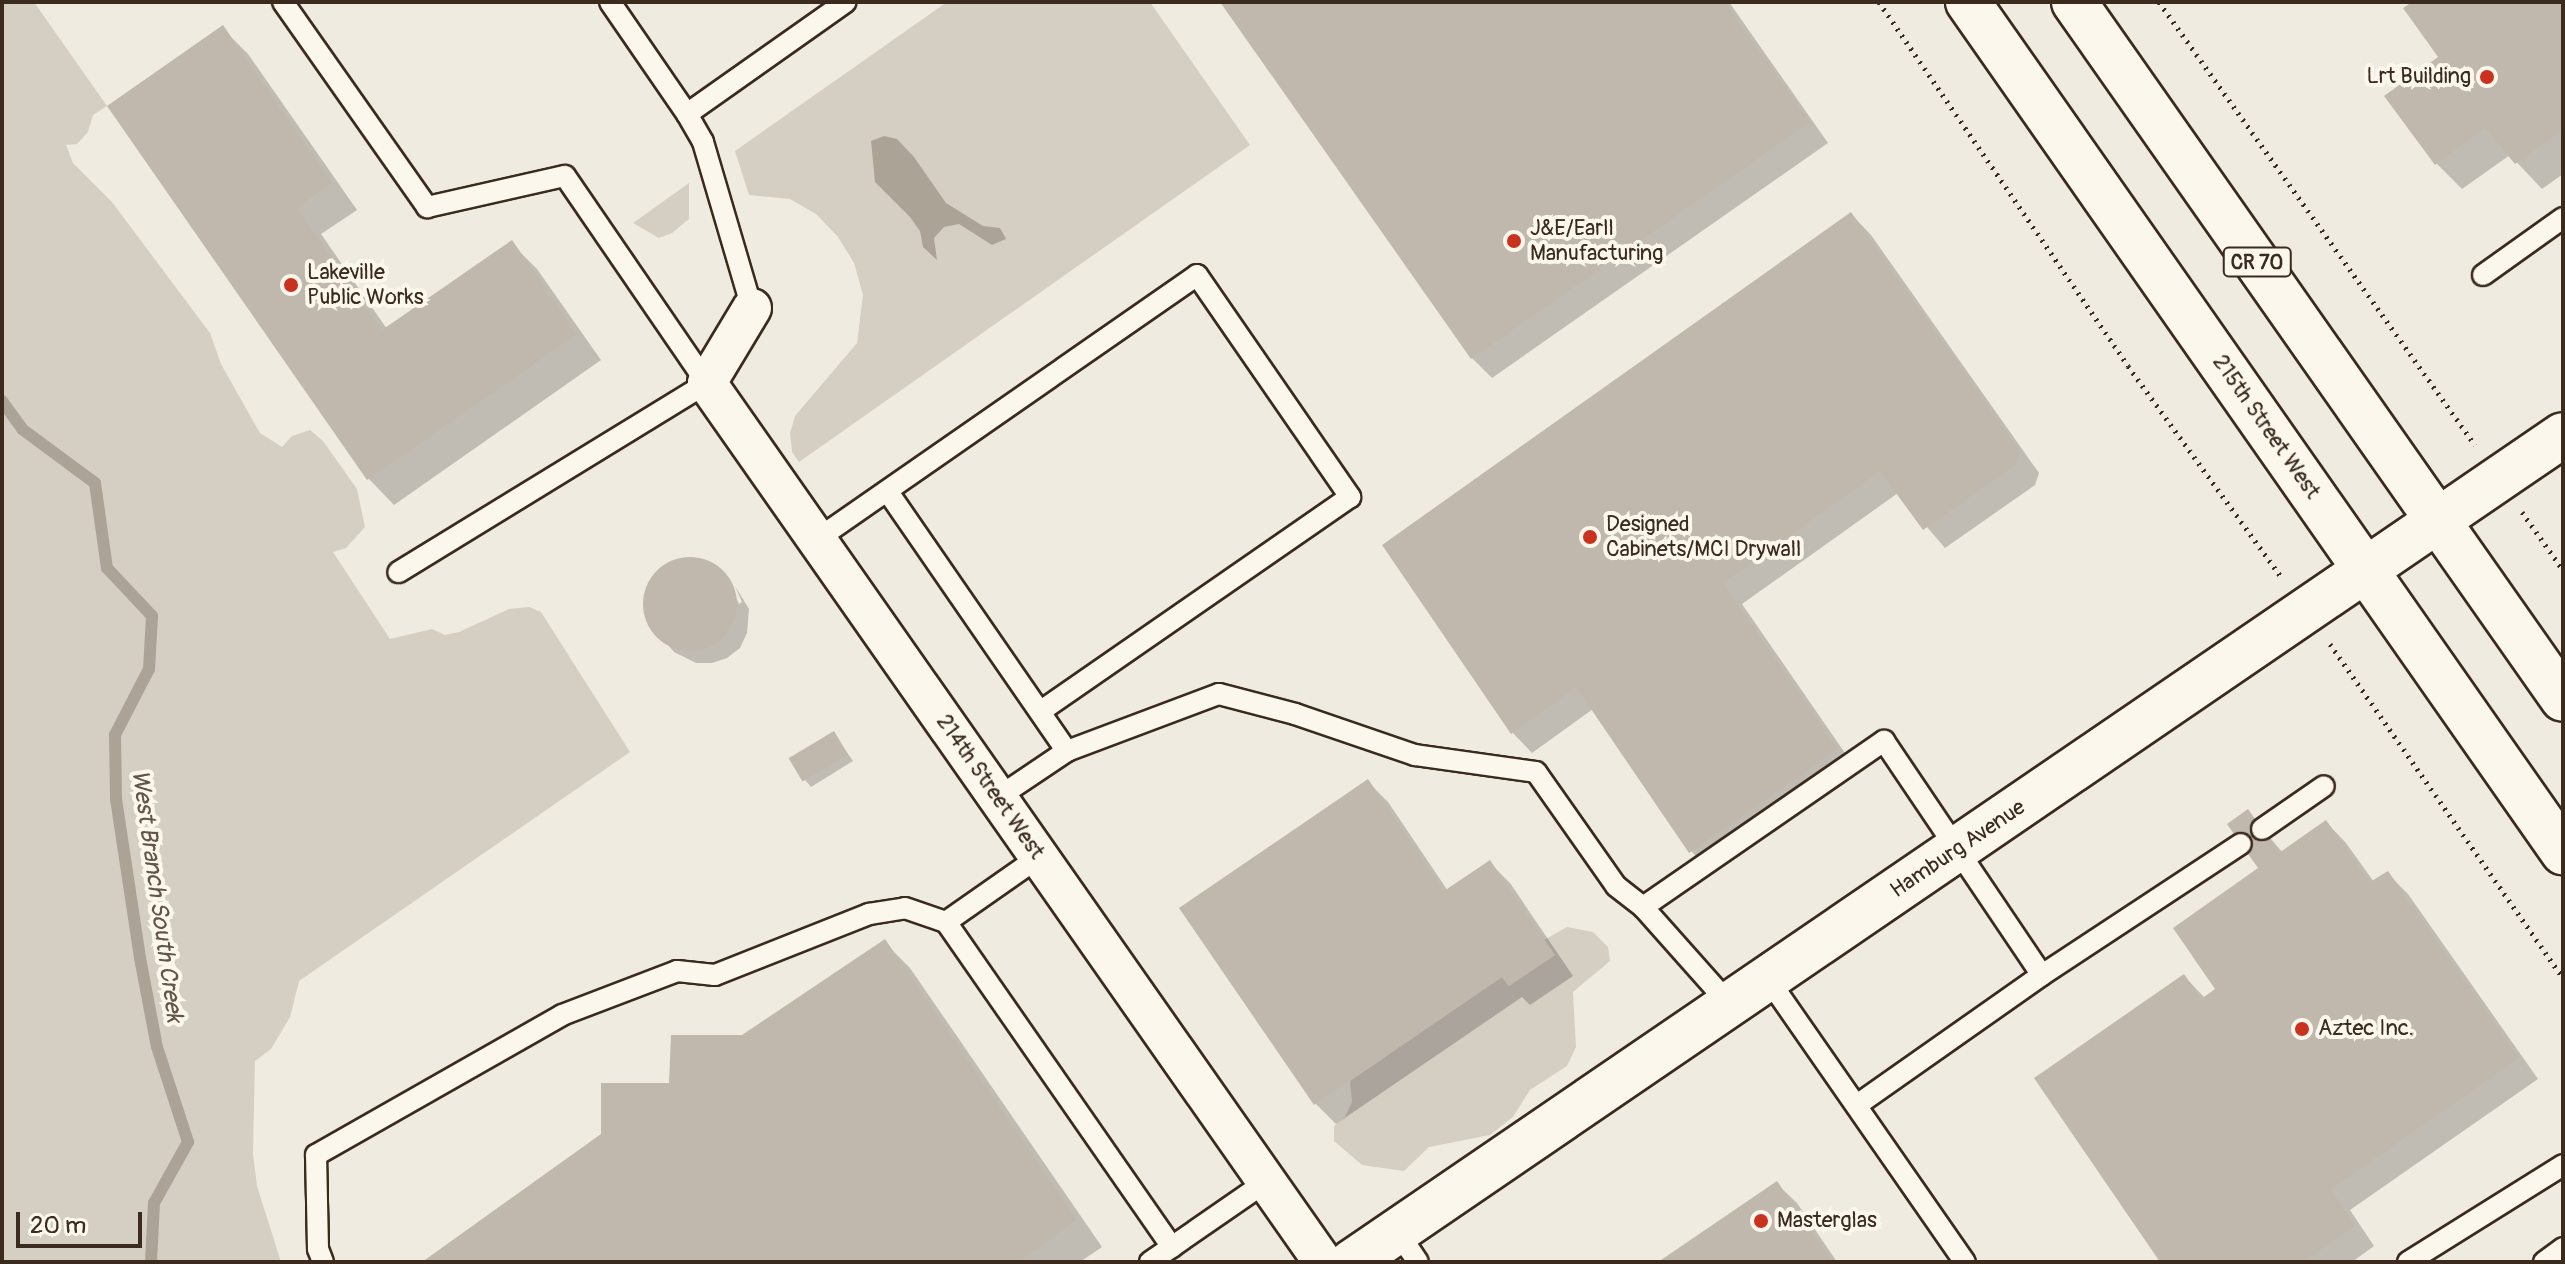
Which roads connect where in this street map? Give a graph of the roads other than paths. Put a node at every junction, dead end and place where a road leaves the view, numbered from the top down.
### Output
1 (283, 2) edge
2 (610, 2) edge
3 (846, 2) edge
4 (1968, 2) edge
5 (2074, 2) edge
6 (687, 114) junction
7 (2563, 218) edge
8 (2483, 275) dead end
9 (752, 308) joint
10 (707, 383) junction
11 (2563, 435) edge
12 (888, 492) junction
13 (2439, 522) junction
14 (816, 540) junction
15 (2366, 571) junction
16 (398, 572) dead end
17 (2563, 699) edge
18 (1040, 712) junction
19 (1067, 751) junction
20 (2324, 786) dead end
21 (997, 798) junction
22 (2262, 829) dead end
23 (2241, 844) dead end
24 (1958, 850) junction
25 (2563, 852) edge
26 (1039, 857) junction
27 (1643, 907) junction
28 (946, 922) junction
29 (2042, 975) junction
30 (1768, 979) junction
31 (1730, 1005) junction
32 (1857, 1105) junction
33 (2563, 1165) edge
34 (1267, 1181) junction
35 (1408, 1246) edge
36 (1172, 1247) junction
37 (2563, 1248) edge
38 (323, 1262) edge
39 (1150, 1262) edge
40 (1323, 1262) edge
41 (1352, 1262) edge
42 (1965, 1262) edge
43 (2408, 1262) edge
44 (2544, 1262) edge

1 - 10 lane
2 - 6 lane
3 - 6 lane
4 - 15 main road, 215th Street West
5 - 13 main road, CR 70
6 - 9 lane
7 - 8 lane
9 - 10 street
10 - 14 street, 214th Street West
10 - 16 lane
11 - 13 main road, Hamburg Avenue
12 - 14 lane
12 - 18 lane
12 - 18 lane
13 - 15 main road, Hamburg Avenue
13 - 17 main road, CR 70
14 - 21 street, 214th Street West
15 - 24 main road, Hamburg Avenue
15 - 25 main road, 215th Street West
18 - 19 lane
19 - 21 lane
19 - 27 lane
20 - 22 lane
21 - 26 street, 214th Street West
23 - 29 lane
24 - 27 lane
24 - 29 lane
24 - 30 main road, Hamburg Avenue
26 - 28 lane
26 - 34 street, 214th Street West
27 - 31 lane
28 - 36 lane
28 - 38 lane
29 - 32 lane
30 - 31 main road, Hamburg Avenue
30 - 32 lane
31 - 35 main road, Hamburg Avenue
32 - 42 lane
33 - 43 lane
34 - 36 lane
34 - 40 street, 214th Street West
35 - 41 main road, Hamburg Avenue
36 - 39 lane
37 - 44 lane

